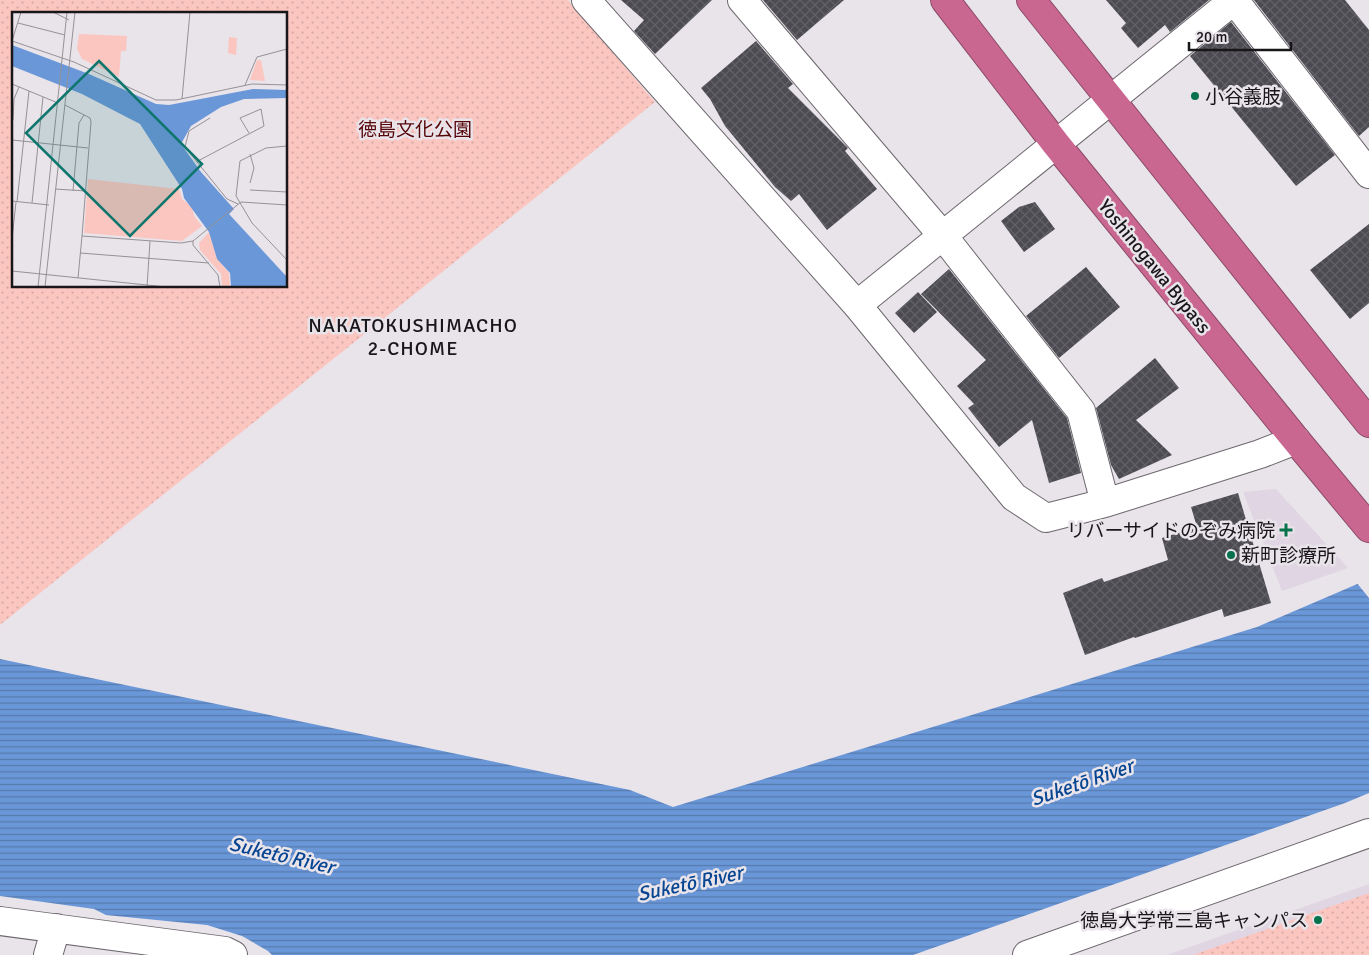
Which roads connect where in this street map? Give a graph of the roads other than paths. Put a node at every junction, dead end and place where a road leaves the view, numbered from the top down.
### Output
1 (742, 0) edge
2 (945, 0) edge
3 (1031, 0) edge
4 (1234, 0) edge
5 (593, 3) edge
6 (1111, 100) junction
7 (1056, 144) junction
8 (1369, 174) edge
9 (943, 236) junction
10 (857, 305) junction
11 (1364, 410) edge
12 (1296, 440) junction
13 (1105, 503) junction
14 (1369, 528) edge
15 (1369, 834) edge
16 (0, 921) edge
17 (56, 928) junction
18 (48, 955) edge
19 (233, 955) edge
20 (1026, 955) edge

1 - 9 street
2 - 7 highway, Yoshinogawa Bypass
3 - 6 highway
4 - 6 street
4 - 8 street
5 - 10 street
6 - 7 street
6 - 11 highway
7 - 9 street
7 - 12 highway, Yoshinogawa Bypass
9 - 10 street
9 - 13 street
10 - 13 street
12 - 13 street
12 - 14 highway, Yoshinogawa Bypass
15 - 20 street
16 - 17 street
17 - 18 street
17 - 19 street

